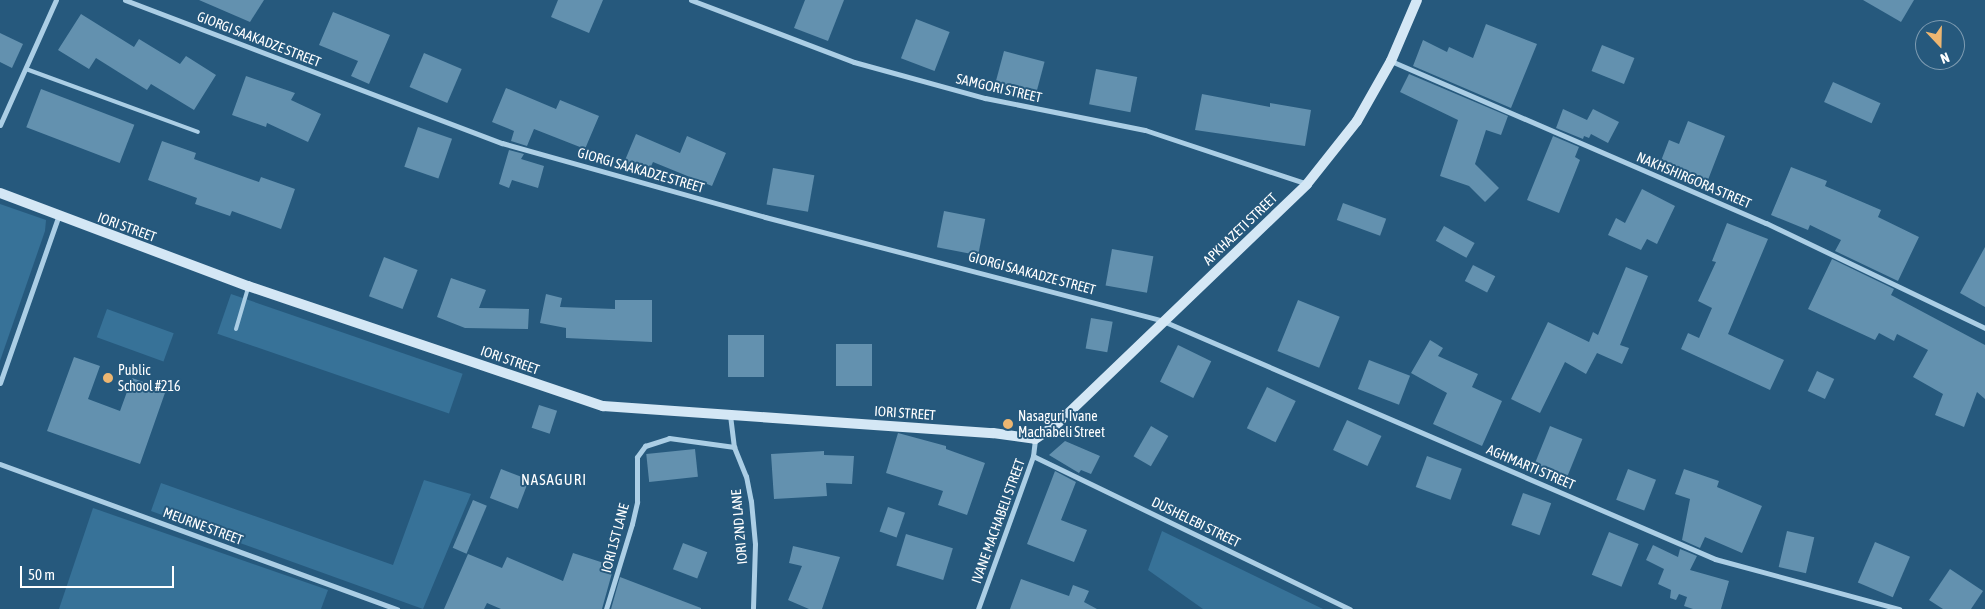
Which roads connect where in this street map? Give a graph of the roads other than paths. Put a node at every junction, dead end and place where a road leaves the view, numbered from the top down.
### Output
1 (56, 0) edge
2 (125, 0) edge
3 (691, 0) edge
4 (1417, 0) edge
5 (1391, 61) junction
6 (26, 69) junction
7 (0, 125) edge
8 (198, 132) dead end
9 (1307, 184) junction
10 (0, 193) edge
11 (58, 217) junction
12 (248, 286) junction
13 (1163, 321) junction
14 (1985, 328) edge
15 (236, 329) dead end
16 (0, 383) edge
17 (730, 415) junction
18 (1035, 439) junction
19 (734, 447) junction
20 (1033, 456) junction
21 (0, 464) edge
22 (397, 609) edge
23 (606, 609) edge
24 (753, 609) edge
25 (978, 609) edge
26 (1350, 609) edge
27 (1898, 609) edge

1 - 6 street
2 - 13 street, GIORGI SAAKADZE STREET
3 - 9 street, SAMGORI STREET
4 - 5 street, APKHAZETI STREET
5 - 9 street, APKHAZETI STREET
5 - 14 street, NAKHSHIRGORA STREET
6 - 7 street
6 - 8 lane
9 - 13 street, APKHAZETI STREET
10 - 11 street, IORI STREET
11 - 12 street, IORI STREET
11 - 16 street
12 - 15 lane
12 - 17 street, IORI STREET
13 - 18 street, APKHAZETI STREET
13 - 27 street, AGHMARTI STREET
17 - 18 street, IORI STREET
17 - 19 street, IORI 2ND LANE
18 - 20 street, IVANE MACHABELI STREET
19 - 23 street, IORI 1ST LANE
19 - 24 street, IORI 2ND LANE
20 - 25 street, IVANE MACHABELI STREET
20 - 26 street, DUSHELEBI STREET
21 - 22 street, MEURNE STREET

